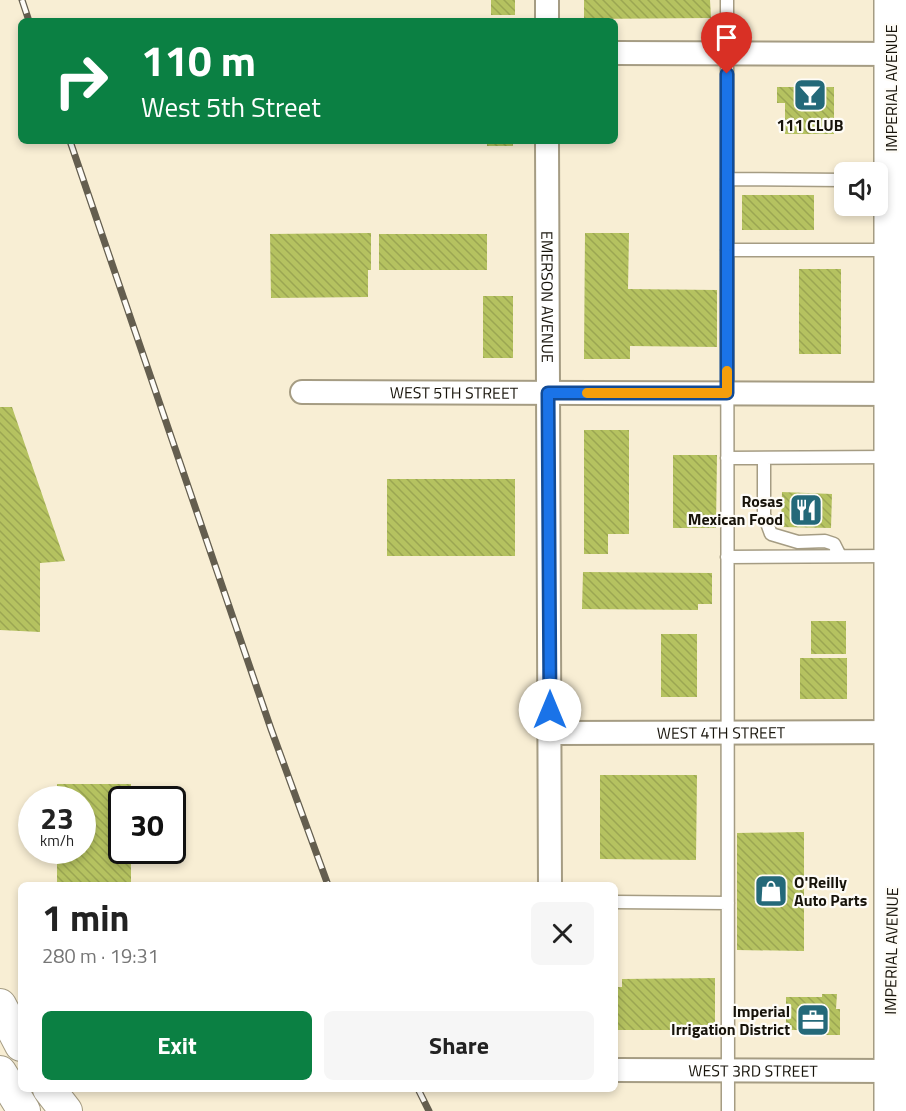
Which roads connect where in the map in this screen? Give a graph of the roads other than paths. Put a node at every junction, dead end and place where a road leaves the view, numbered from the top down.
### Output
1 (547, 0) edge
2 (727, 0) edge
3 (891, 0) edge
4 (547, 18) edge
5 (618, 53) edge
6 (727, 53) junction
7 (898, 54) edge
8 (547, 144) edge
9 (727, 179) junction
10 (834, 180) edge
11 (891, 184) edge
12 (727, 250) junction
13 (899, 250) edge
14 (899, 335) edge
15 (302, 392) dead end
16 (548, 393) junction
17 (727, 393) junction
18 (899, 394) edge
19 (897, 440) edge
20 (727, 458) junction
21 (764, 459) junction
22 (897, 540) edge
23 (840, 556) junction
24 (727, 557) junction
25 (728, 732) junction
26 (899, 732) edge
27 (550, 733) junction
28 (549, 882) edge
29 (618, 902) edge
30 (728, 903) junction
31 (0, 1005) edge
32 (18, 1040) edge
33 (618, 1070) edge
34 (728, 1070) junction
35 (0, 1071) edge
36 (890, 1071) junction
37 (51, 1092) edge
38 (24, 1111) edge
39 (66, 1111) edge
40 (728, 1111) edge
41 (891, 1111) edge

1 - 4 street
2 - 6 lane
3 - 7 highway, IMPERIAL AVENUE
5 - 6 street
6 - 7 street
6 - 9 lane
7 - 11 highway, IMPERIAL AVENUE
8 - 16 street, EMERSON AVENUE
9 - 10 lane
9 - 12 lane
11 - 13 highway, IMPERIAL AVENUE
12 - 13 lane
12 - 17 lane
13 - 14 highway, IMPERIAL AVENUE
14 - 18 highway, IMPERIAL AVENUE
15 - 16 street, WEST 5TH STREET
16 - 17 street, WEST 5TH STREET
16 - 27 street, EMERSON AVENUE
17 - 18 street, WEST 5TH STREET
17 - 20 lane
18 - 19 highway, IMPERIAL AVENUE
19 - 21 lane
19 - 22 highway, IMPERIAL AVENUE
20 - 21 lane
20 - 24 lane
21 - 23 lane
22 - 23 lane
22 - 26 highway, IMPERIAL AVENUE
23 - 24 lane
24 - 25 lane
25 - 26 street, WEST 4TH STREET
25 - 27 street, WEST 4TH STREET
25 - 30 lane
26 - 36 highway, IMPERIAL AVENUE
27 - 28 street, EMERSON AVENUE
29 - 30 lane
30 - 34 lane
31 - 32 main road
33 - 34 street, WEST 3RD STREET
34 - 36 street, WEST 3RD STREET
34 - 40 lane
35 - 38 main road
36 - 41 highway, IMPERIAL AVENUE
37 - 39 main road

